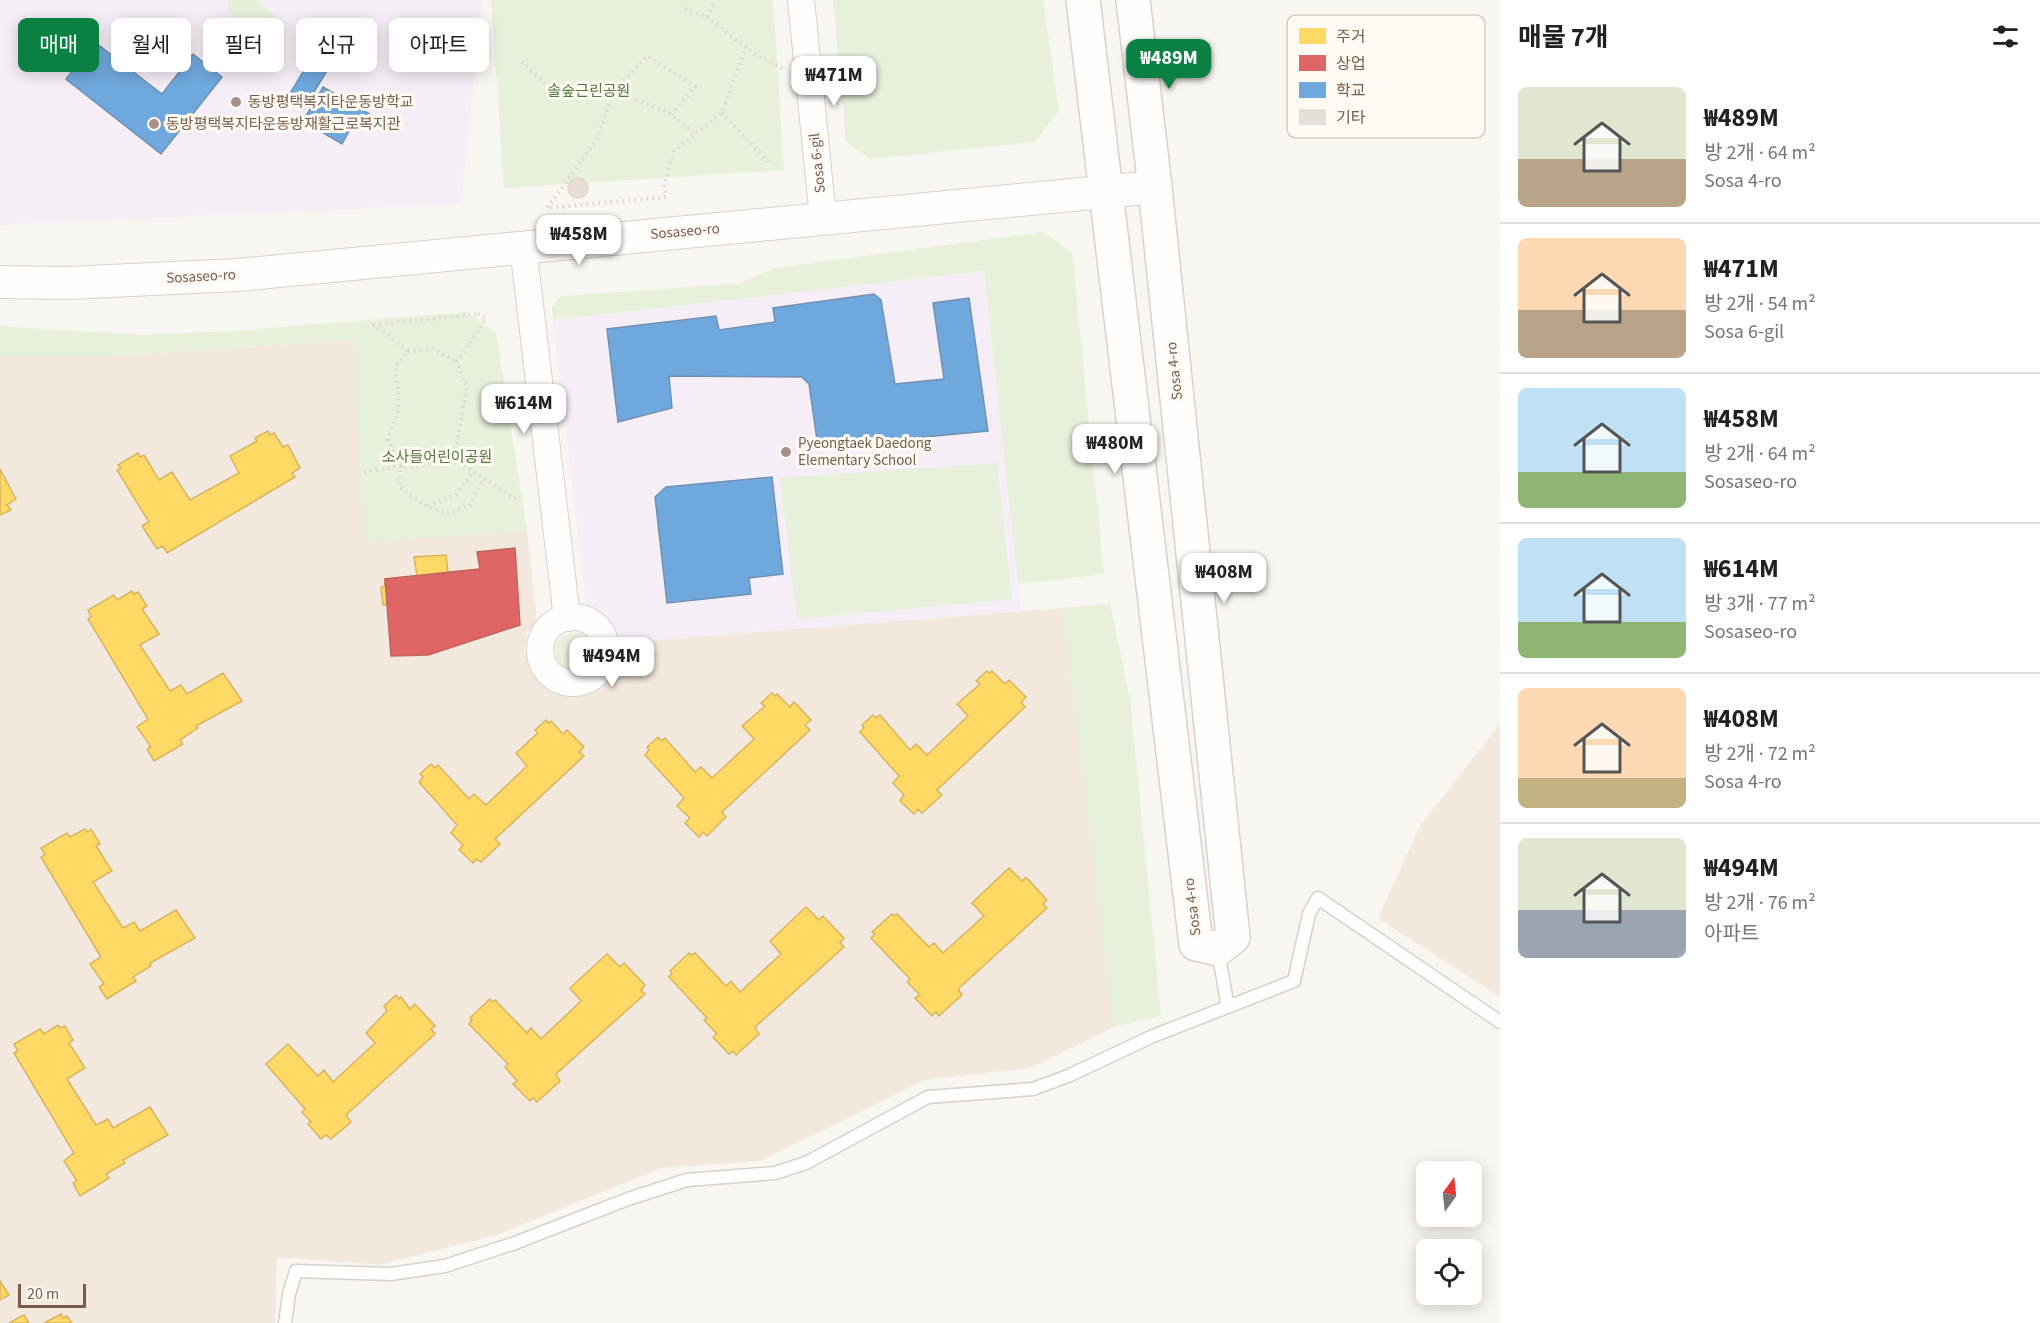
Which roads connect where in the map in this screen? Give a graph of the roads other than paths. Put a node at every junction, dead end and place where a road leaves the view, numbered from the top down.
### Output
1 (801, 0) edge
2 (1083, 0) edge
3 (1133, 0) edge
4 (1155, 187) junction
5 (1107, 191) junction
6 (823, 218) junction
7 (523, 246) junction
8 (0, 282) edge
9 (567, 618) dead end
10 (1218, 949) junction
11 (1227, 1002) dead end
12 (1500, 1022) edge
13 (285, 1323) edge

1 - 6 street, Sosa 6-gil
2 - 5 main road, Sosa 4-ro
3 - 4 main road, Sosa 4-ro
4 - 5 street, Sosaseo-ro
4 - 10 main road, Sosa 4-ro
5 - 6 street, Sosaseo-ro
5 - 10 main road, Sosa 4-ro
6 - 7 street, Sosaseo-ro
7 - 8 street, Sosaseo-ro
7 - 9 street
10 - 11 lane
12 - 13 lane

